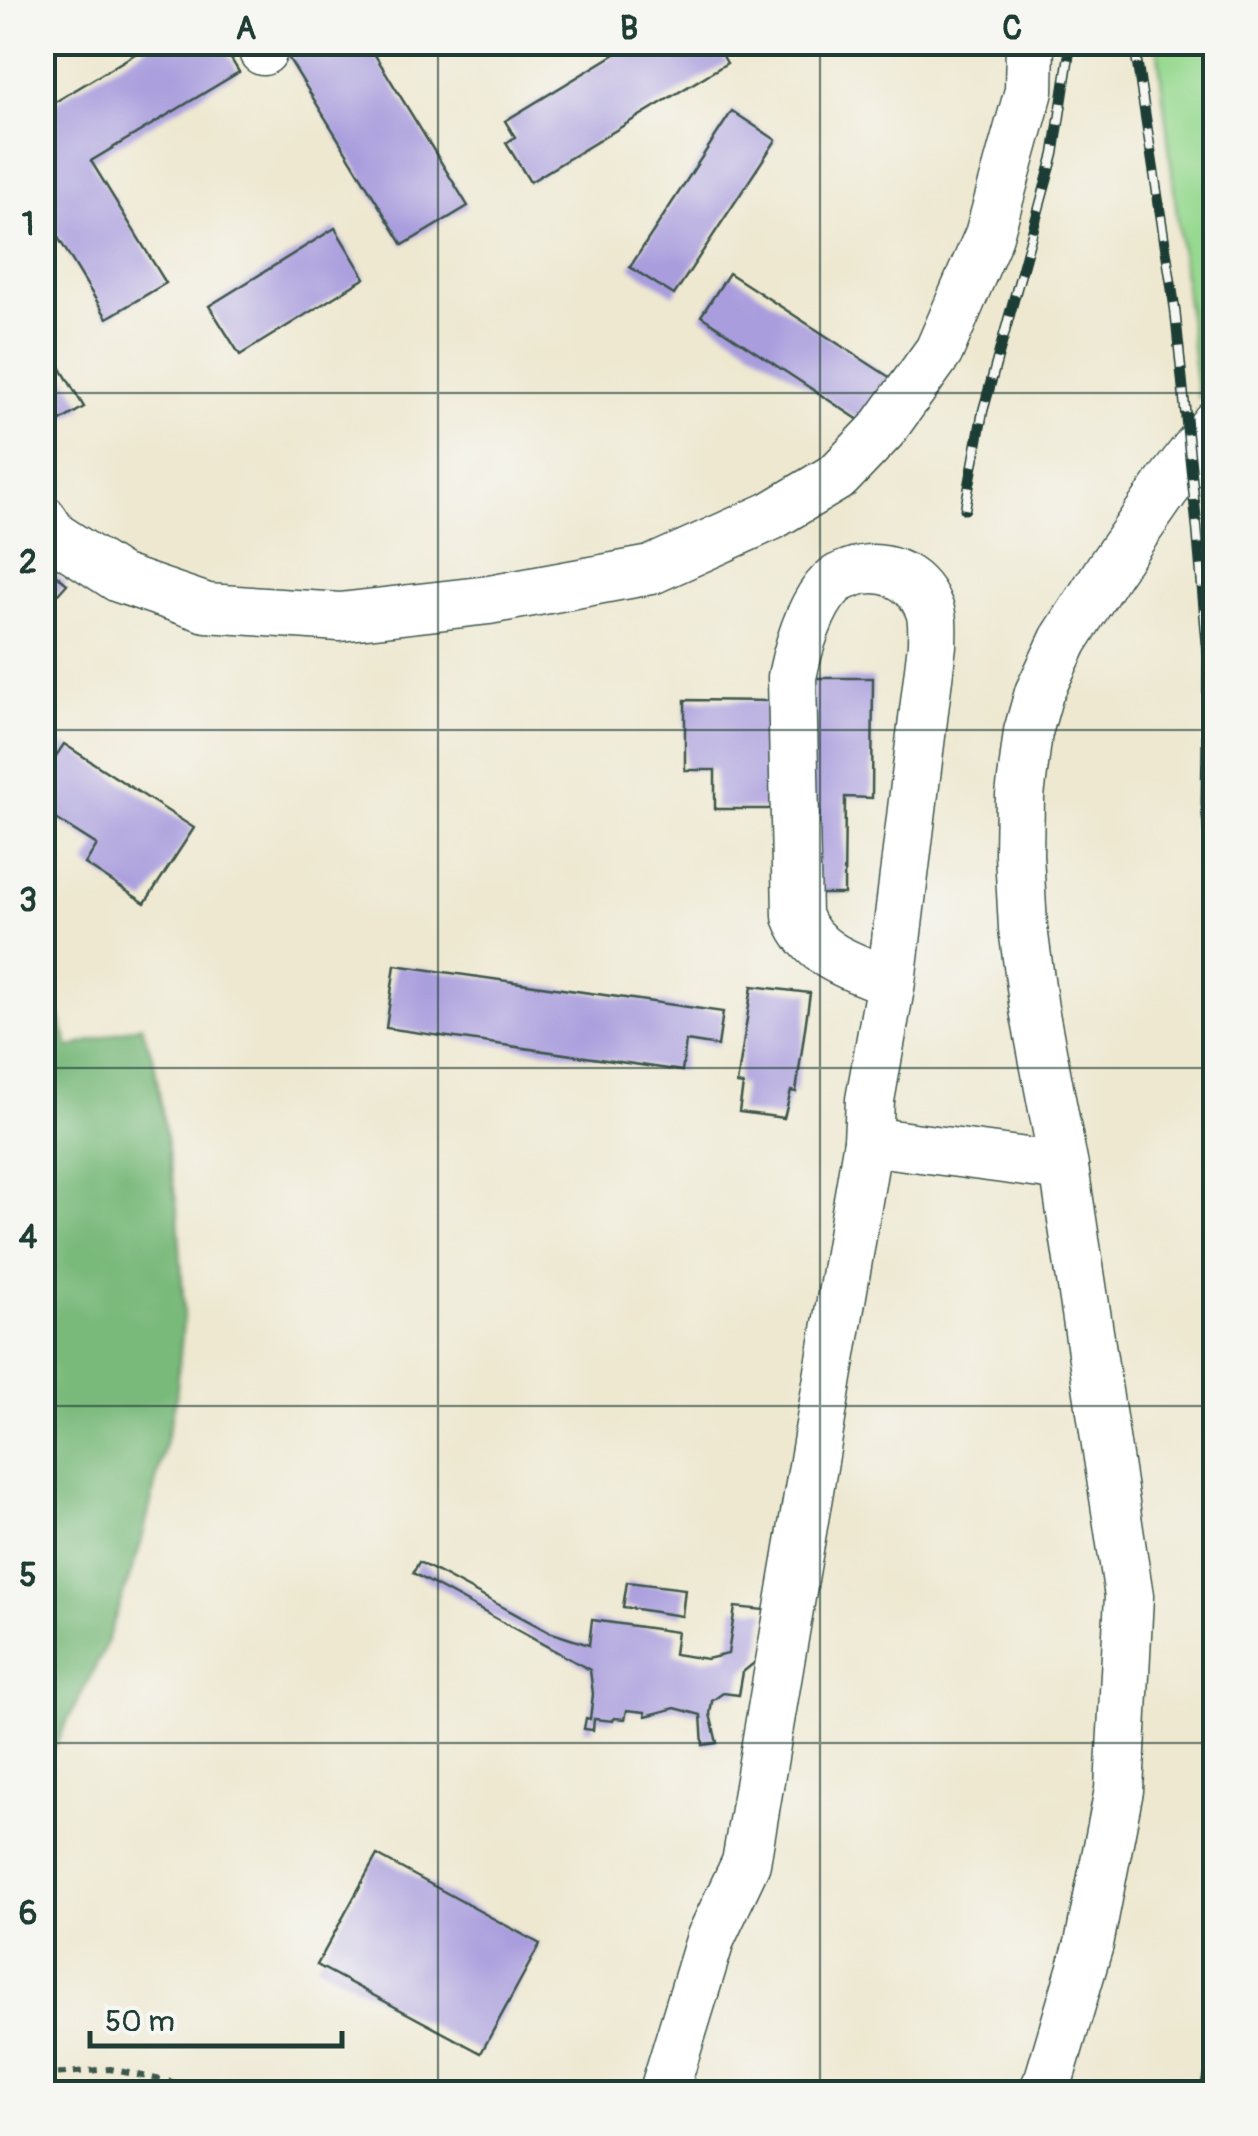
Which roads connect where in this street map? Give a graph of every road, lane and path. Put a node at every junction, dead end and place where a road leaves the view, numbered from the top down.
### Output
1 (1030, 42) edge
2 (1216, 423) edge
3 (46, 526) edge
4 (891, 982) junction
5 (868, 1141) junction
6 (1064, 1167) junction
7 (42, 2076) edge
8 (228, 2094) edge
9 (664, 2094) edge
10 (1042, 2094) edge

1 - 3 street
2 - 6 street
4 - 4 street
4 - 5 street
5 - 6 street
5 - 9 street
6 - 10 street
7 - 8 path

